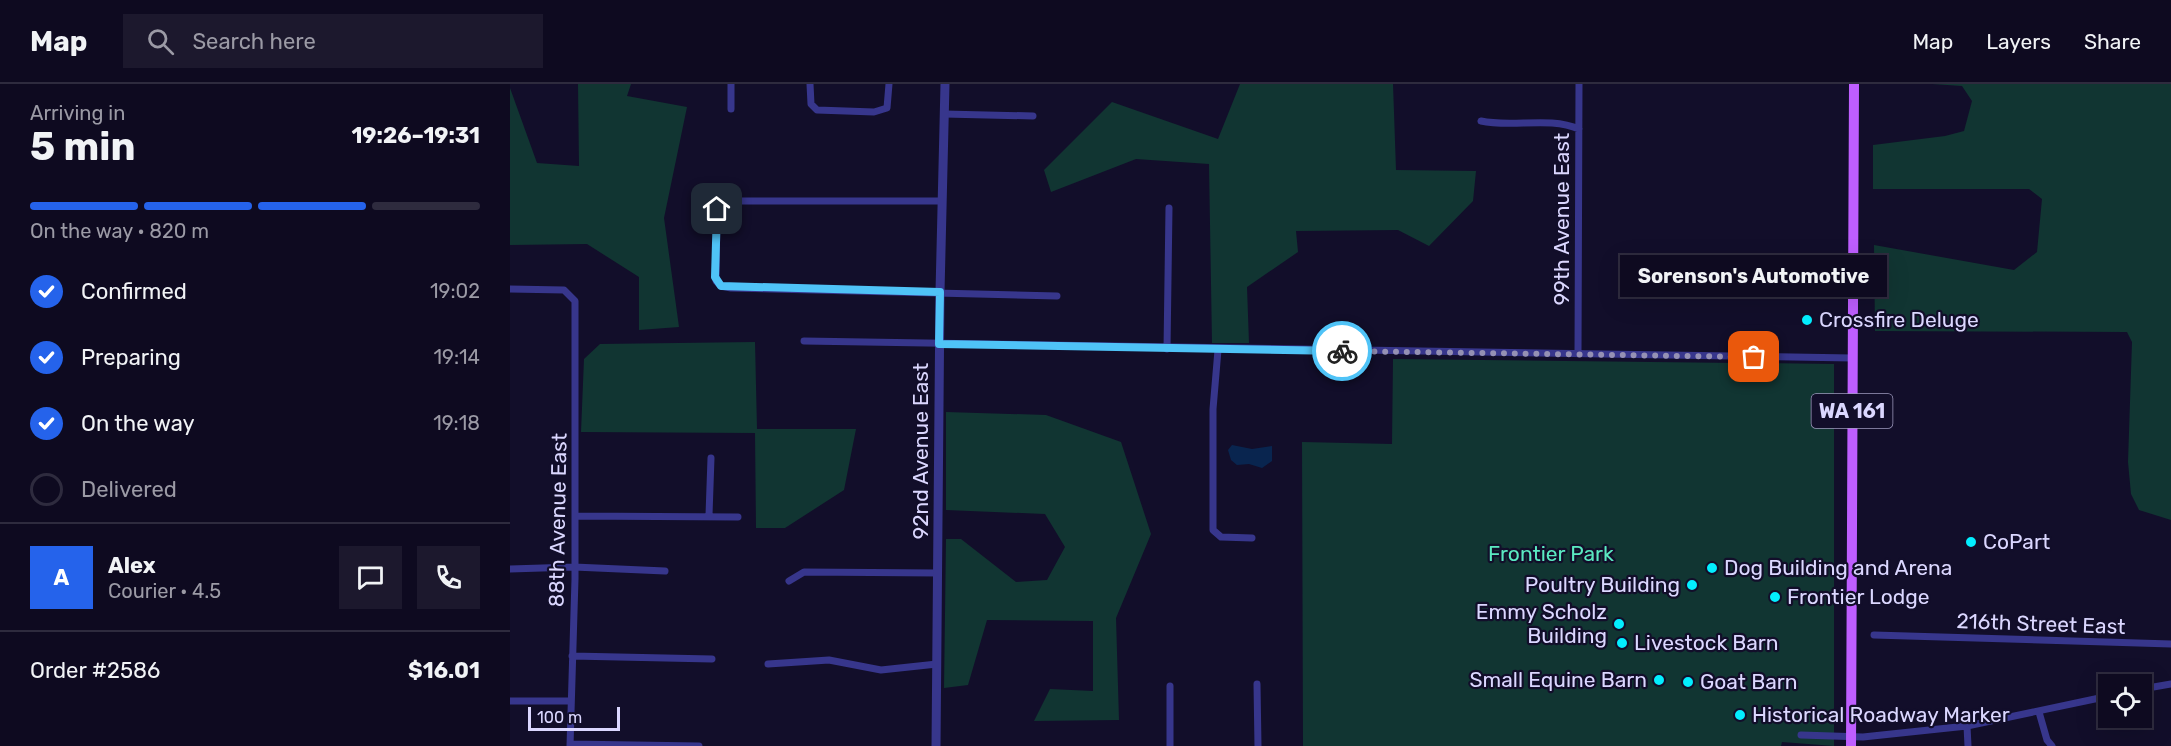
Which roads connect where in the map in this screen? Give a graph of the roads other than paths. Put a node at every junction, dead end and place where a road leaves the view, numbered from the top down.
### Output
1 (731, 84) edge
2 (810, 84) edge
3 (889, 84) edge
4 (945, 84) edge
5 (1579, 84) edge
6 (1854, 84) edge
7 (732, 109) dead end
8 (944, 114) junction
9 (1033, 116) dead end
10 (1481, 121) dead end
11 (1579, 129) junction
12 (942, 201) junction
13 (1169, 208) dead end
14 (510, 289) edge
15 (940, 292) junction
16 (1057, 296) dead end
17 (804, 341) dead end
18 (939, 344) junction
19 (1167, 348) junction
20 (1218, 350) junction
21 (1578, 354) junction
22 (1852, 358) junction
23 (711, 458) dead end
24 (709, 515) junction
25 (575, 516) junction
26 (738, 517) dead end
27 (1252, 538) dead end
28 (574, 567) junction
29 (510, 569) edge
30 (665, 571) dead end
31 (938, 573) junction
32 (789, 581) dead end
33 (1874, 635) dead end
34 (2171, 644) edge
35 (572, 656) junction
36 (712, 659) dead end
37 (768, 664) dead end
38 (937, 664) junction
39 (1257, 684) dead end
40 (2171, 684) edge
41 (1170, 686) dead end
42 (2152, 687) edge
43 (2098, 699) edge
44 (510, 701) edge
45 (570, 701) junction
46 (2039, 712) junction
47 (1967, 726) junction
48 (1801, 735) dead end
49 (1851, 742) edge
50 (570, 745) edge
51 (699, 746) edge
52 (936, 746) edge
53 (1170, 746) edge
54 (1258, 746) edge
55 (1968, 746) edge
56 (2052, 746) edge

1 - 7 street
2 - 3 street
4 - 8 street, 92nd Avenue East
5 - 11 street, 99th Avenue East
6 - 22 main road, WA 161
8 - 9 street
8 - 12 street, 92nd Avenue East
10 - 11 street
11 - 21 street, 99th Avenue East
12 - 15 street, 92nd Avenue East
12 - 15 street
13 - 19 street
14 - 25 street, 88th Avenue East
15 - 16 street
15 - 18 street, 92nd Avenue East
17 - 18 street
18 - 19 street
18 - 31 street, 92nd Avenue East
19 - 20 street
20 - 21 street
20 - 27 street
21 - 22 street
22 - 49 main road, WA 161
23 - 24 street
24 - 25 street
24 - 26 street
25 - 28 street, 88th Avenue East
28 - 29 street
28 - 30 street
28 - 35 street, 88th Avenue East
31 - 32 street
31 - 38 street, 92nd Avenue East
33 - 34 street, 216th Street East
35 - 36 street
35 - 45 street, 88th Avenue East
37 - 38 street
38 - 52 street, 92nd Avenue East
39 - 54 street
40 - 42 street
41 - 53 street
43 - 46 street
44 - 45 street
45 - 50 street, 88th Avenue East
46 - 47 street
46 - 56 street
47 - 49 street
47 - 55 street
48 - 49 street
50 - 51 street

